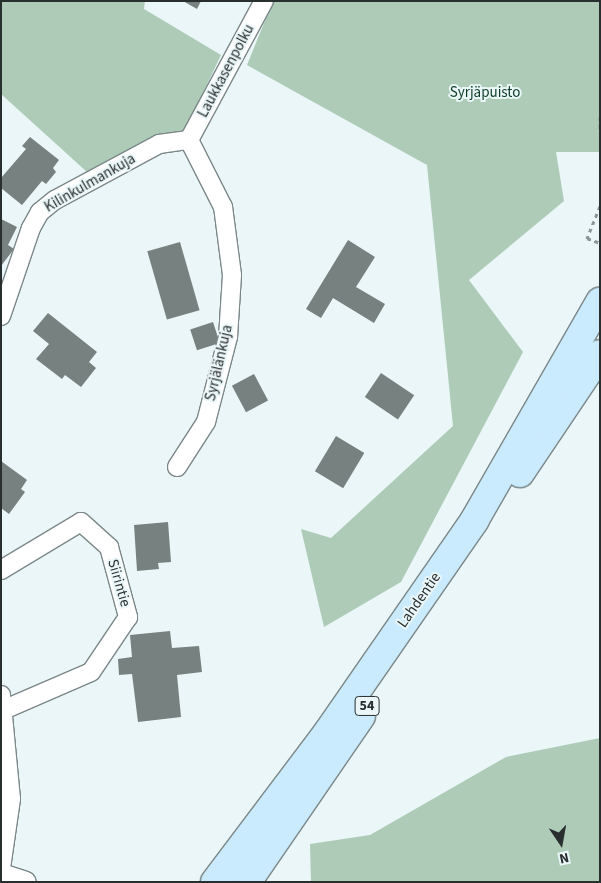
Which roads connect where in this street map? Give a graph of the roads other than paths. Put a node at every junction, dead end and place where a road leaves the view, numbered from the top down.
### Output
1 (264, 1) edge
2 (188, 140) junction
3 (600, 302) edge
4 (1, 316) edge
5 (600, 354) edge
6 (177, 467) dead end
7 (1, 570) edge
8 (2, 702) edge
9 (1, 868) edge
10 (1, 874) edge
11 (25, 882) edge
12 (214, 882) edge
13 (247, 882) edge

1 - 2 street, Laukkasenpolku
2 - 4 street, Kilinkulmankuja
2 - 6 street, Syrjälänkuja
3 - 12 main road, Lahdentie / 54
5 - 13 main road, Lahdentie / 54
7 - 8 street, Siirintie
8 - 9 street, Siirintie
10 - 11 street

